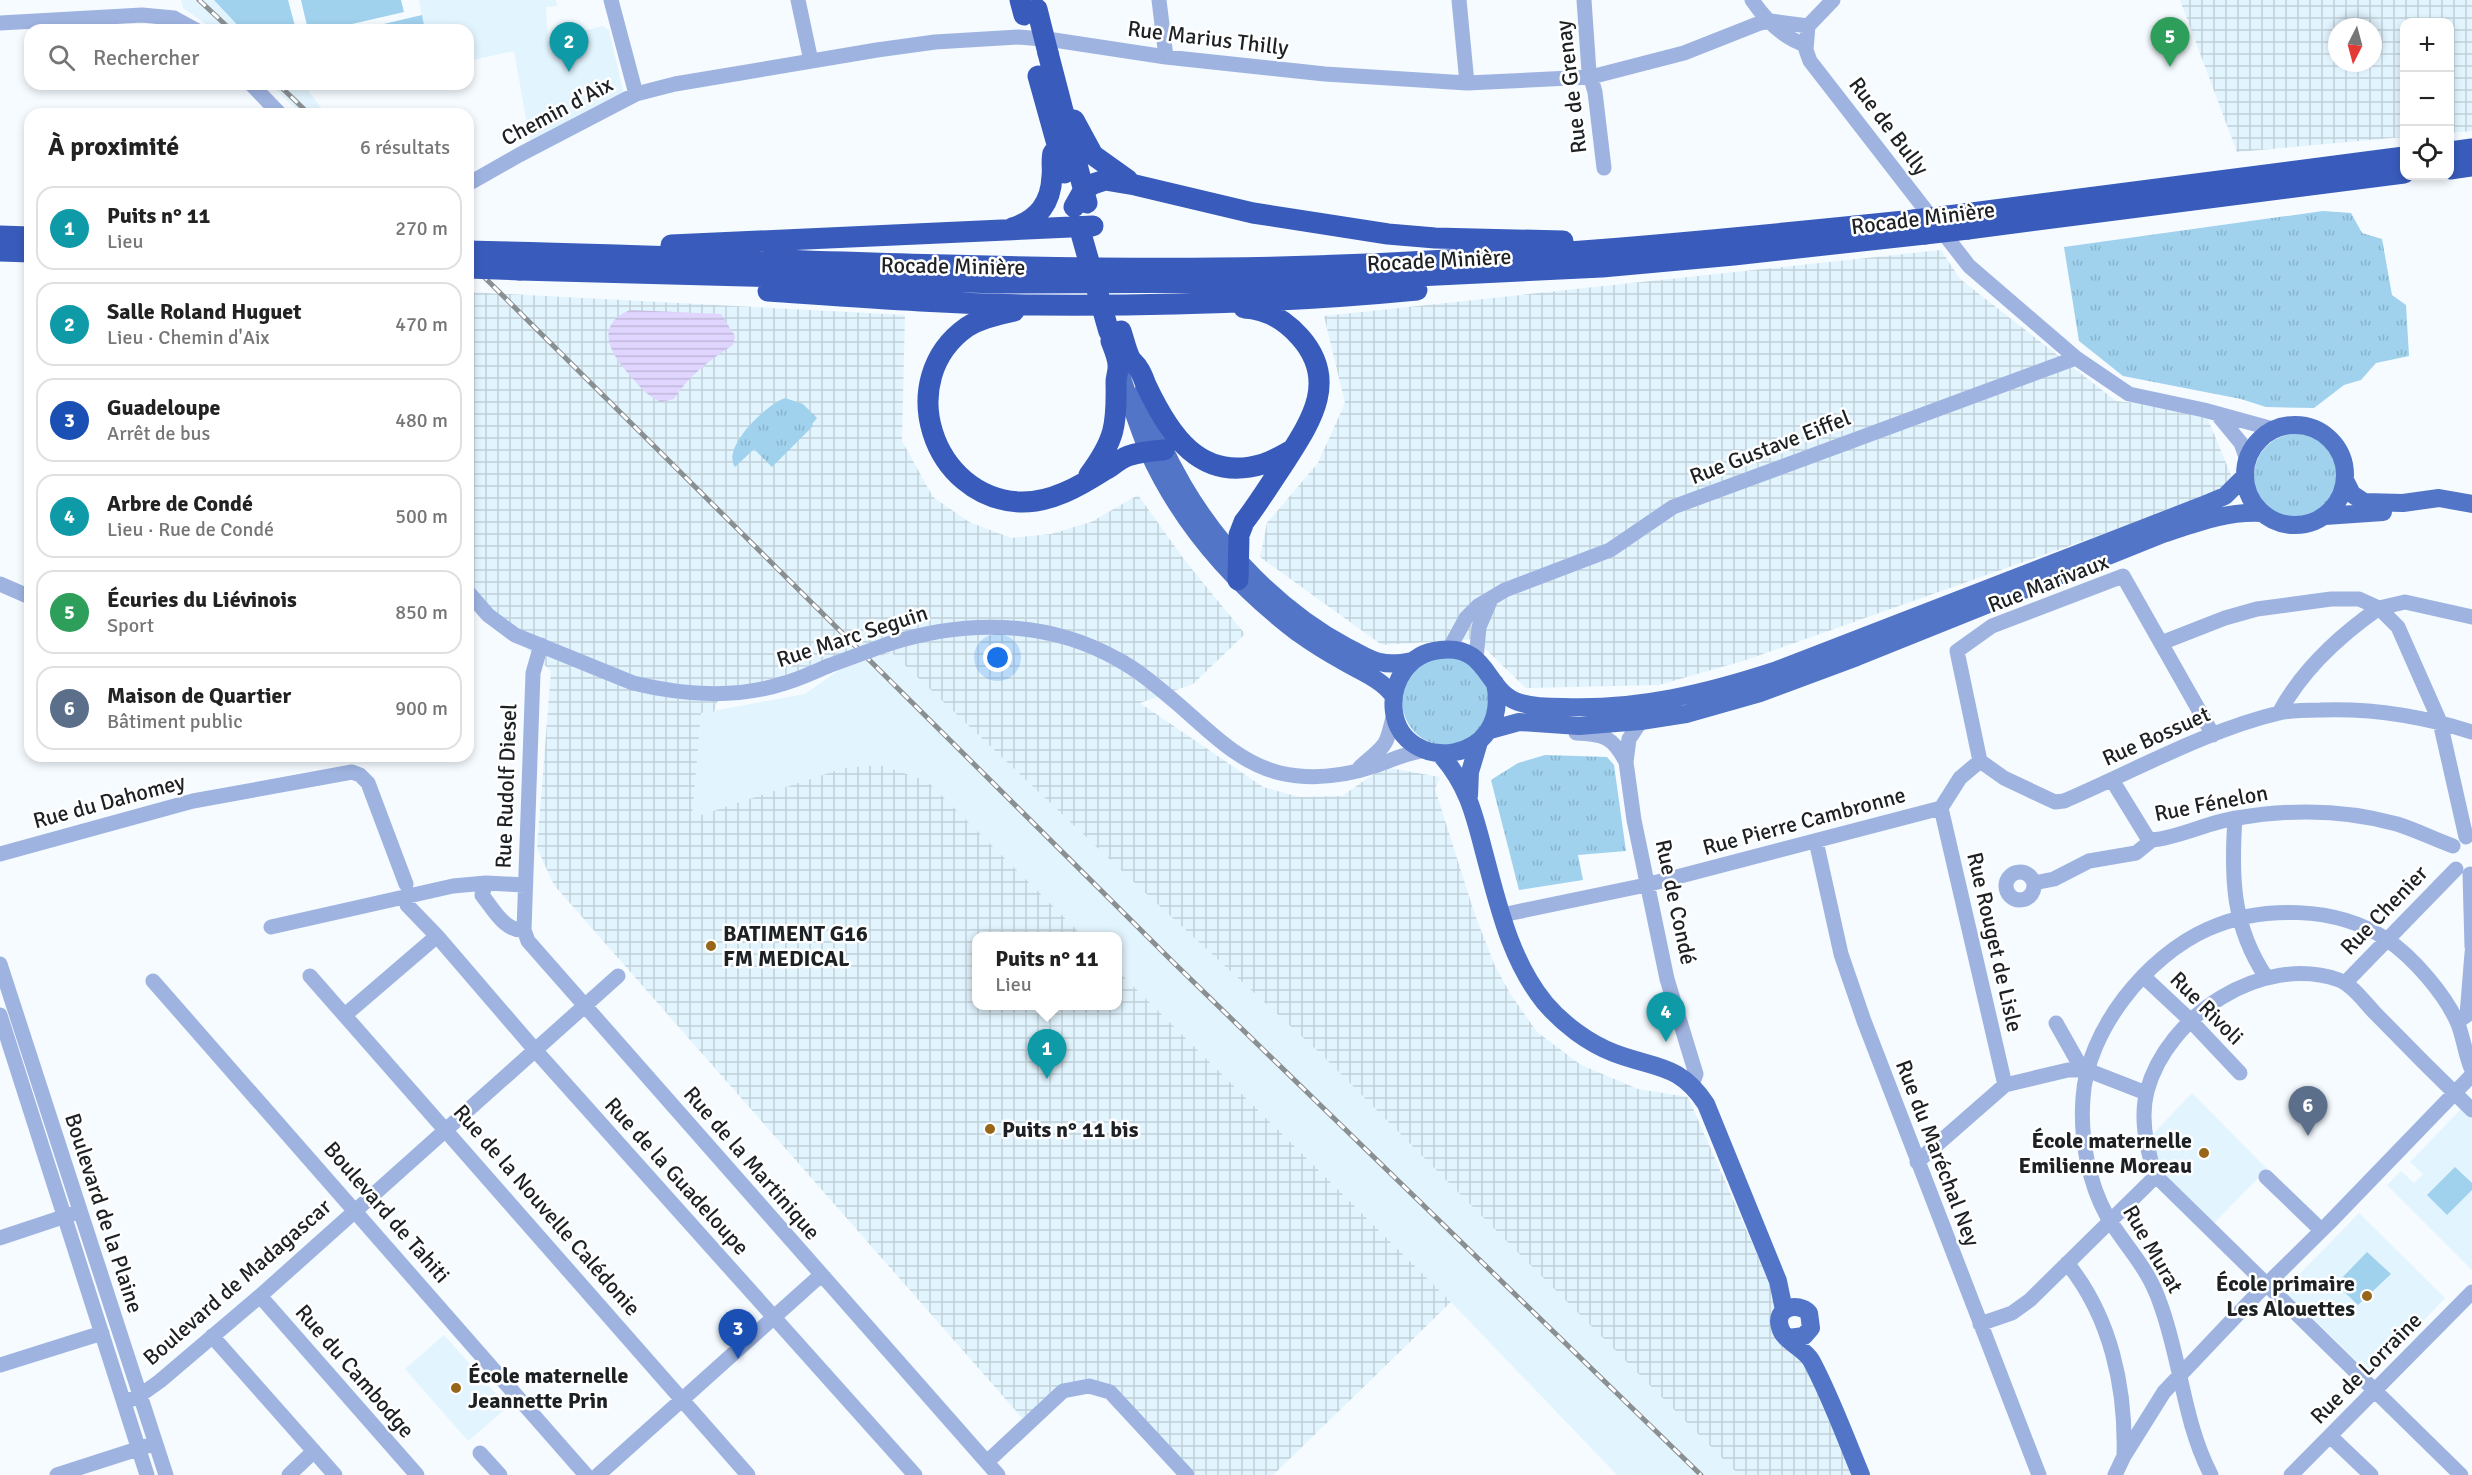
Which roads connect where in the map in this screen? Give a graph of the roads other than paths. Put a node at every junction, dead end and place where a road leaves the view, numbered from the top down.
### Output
1 (612, 0) edge
2 (798, 0) edge
3 (1159, 0) edge
4 (1459, 0) edge
5 (1584, 0) edge
6 (1752, 0) edge
7 (1833, 0) edge
8 (1029, 6) edge
9 (1770, 21) junction
10 (0, 23) edge
11 (185, 24) edge
12 (1808, 26) junction
13 (1806, 45) junction
14 (1041, 55) junction
15 (1166, 57) junction
16 (811, 62) junction
17 (1591, 77) junction
18 (1467, 83) junction
19 (257, 90) edge
20 (636, 94) junction
21 (274, 108) edge
22 (1056, 144) junction
23 (2472, 149) edge
24 (2454, 151) edge
25 (2400, 158) edge
26 (2472, 166) edge
27 (1604, 168) dead end
28 (2454, 168) edge
29 (2400, 173) edge
30 (474, 181) edge
31 (1135, 185) junction
32 (1085, 221) junction
33 (1966, 222) junction
34 (1919, 227) junction
35 (999, 231) junction
36 (0, 236) edge
37 (24, 237) edge
38 (1640, 248) junction
39 (0, 251) edge
40 (24, 252) edge
41 (474, 252) edge
42 (517, 261) junction
43 (474, 267) edge
44 (1602, 267) junction
45 (569, 273) junction
46 (1209, 302) junction
47 (1035, 305) junction
48 (2076, 358) junction
49 (1124, 363) junction
50 (2217, 414) junction
51 (2273, 429) junction
52 (1293, 450) junction
53 (1156, 451) junction
54 (2246, 468) junction
55 (2346, 482) junction
56 (1083, 483) junction
57 (2466, 503) edge
58 (2262, 513) junction
59 (2325, 516) junction
60 (1238, 558) junction
61 (1238, 580) junction
62 (0, 584) edge
63 (24, 594) edge
64 (474, 599) edge
65 (1491, 599) junction
66 (2379, 608) junction
67 (2472, 617) edge
68 (2162, 643) junction
69 (541, 645) junction
70 (1449, 649) junction
71 (1476, 660) junction
72 (1412, 661) junction
73 (1495, 683) junction
74 (1394, 704) junction
75 (2278, 713) junction
76 (1641, 721) junction
77 (2440, 722) junction
78 (1544, 724) junction
79 (2472, 732) edge
80 (2213, 735) junction
81 (1484, 736) junction
82 (1433, 752) junction
83 (1980, 761) junction
84 (1626, 762) junction
85 (1358, 770) junction
86 (2112, 780) junction
87 (1469, 797) junction
88 (1941, 808) junction
89 (2235, 818) junction
90 (2469, 837) edge
91 (2152, 840) junction
92 (1816, 841) junction
93 (2453, 846) junction
94 (0, 854) edge
95 (2466, 872) edge
96 (486, 883) junction
97 (2034, 883) dead end
98 (406, 884) dead end
99 (525, 885) junction
100 (1646, 885) junction
101 (407, 905) dead end
102 (1502, 915) junction
103 (2238, 918) junction
104 (271, 927) dead end
105 (524, 930) junction
106 (437, 936) junction
107 (2386, 939) junction
108 (2472, 947) edge
109 (2472, 953) edge
110 (0, 964) edge
111 (310, 976) dead end
112 (618, 976) dead end
113 (2143, 976) junction
114 (2266, 977) junction
115 (153, 981) dead end
116 (2345, 983) junction
117 (585, 1006) junction
118 (345, 1015) junction
119 (4, 1017) edge
120 (2190, 1020) junction
121 (2457, 1022) junction
122 (2056, 1023) dead end
123 (535, 1050) junction
124 (2087, 1070) junction
125 (2472, 1070) edge
126 (2240, 1073) dead end
127 (2472, 1075) edge
128 (1692, 1085) junction
129 (2005, 1085) junction
130 (2146, 1093) junction
131 (2455, 1093) junction
132 (2472, 1110) edge
133 (446, 1129) junction
134 (1917, 1162) junction
135 (2156, 1176) junction
136 (2266, 1177) dead end
137 (355, 1210) junction
138 (80, 1211) junction
139 (64, 1217) junction
140 (2111, 1220) junction
141 (2320, 1230) junction
142 (0, 1238) edge
143 (2067, 1263) junction
144 (821, 1275) junction
145 (2269, 1284) junction
146 (2471, 1295) edge
147 (260, 1296) junction
148 (1790, 1308) junction
149 (775, 1317) junction
150 (1980, 1324) junction
151 (1808, 1333) junction
152 (102, 1334) junction
153 (212, 1336) junction
154 (1789, 1338) junction
155 (1809, 1358) junction
156 (0, 1365) edge
157 (2179, 1376) junction
158 (2376, 1390) junction
159 (132, 1399) junction
160 (681, 1399) junction
161 (2330, 1436) junction
162 (156, 1443) junction
163 (138, 1450) junction
164 (314, 1451) junction
165 (480, 1453) dead end
166 (2124, 1456) junction
167 (987, 1462) junction
168 (57, 1475) edge
169 (147, 1475) edge
170 (166, 1475) edge
171 (289, 1475) edge
172 (335, 1475) edge
173 (417, 1475) edge
174 (500, 1475) edge
175 (586, 1475) edge
176 (598, 1475) edge
177 (748, 1475) edge
178 (915, 1475) edge
179 (998, 1475) edge
180 (1187, 1475) edge
181 (1861, 1475) edge
182 (2039, 1475) edge
183 (2115, 1475) edge
184 (2211, 1475) edge
185 (2291, 1475) edge
186 (2371, 1475) edge
187 (2462, 1475) edge

1 - 20 street
2 - 16 street
3 - 15 street
4 - 18 street
5 - 17 street, Rue de Grenay
6 - 9 street
7 - 12 street
8 - 14 highway
9 - 12 street
9 - 13 street
9 - 17 street, Rue Marius Thilly
10 - 11 street
12 - 13 street
13 - 48 street, Rue de Bully
14 - 22 highway
14 - 31 highway
14 - 32 highway
15 - 16 street, Rue Marius Thilly
15 - 18 street, Rue Marius Thilly
16 - 20 street, Rue Marius Thilly
17 - 18 street, Rue Marius Thilly
17 - 27 street, Rue de Grenay
19 - 21 street
20 - 30 street, Chemin d'Aix
22 - 32 highway
22 - 35 highway
23 - 24 highway
25 - 33 highway, Rocade Minière
26 - 28 highway
29 - 33 highway, Rocade Minière
31 - 32 highway
31 - 38 highway
32 - 35 highway
32 - 49 highway, bridge
33 - 34 highway, Rocade Minière, bridge
34 - 38 highway, Rocade Minière
34 - 44 highway, Rocade Minière
35 - 42 highway
36 - 37 highway
38 - 42 highway, Rocade Minière
39 - 40 highway
41 - 42 highway, Rocade Minière
42 - 43 highway, Rocade Minière, bridge
42 - 45 highway, Rocade Minière
44 - 45 highway, Rocade Minière
44 - 46 highway
45 - 47 highway
46 - 47 highway
46 - 52 highway
47 - 56 highway
48 - 50 street, Rue de Bully
48 - 65 street, Rue Gustave Eiffel
49 - 52 highway
49 - 53 main road
49 - 56 highway
50 - 51 street, Rue de Bully
50 - 54 street
51 - 54 main road
51 - 55 main road
52 - 60 highway
53 - 56 highway
53 - 60 main road
53 - 61 main road
54 - 58 main road
54 - 73 main road
55 - 57 main road
55 - 59 main road
57 - 59 main road
58 - 59 main road
58 - 76 main road
60 - 61 highway
60 - 72 main road
61 - 74 main road
62 - 63 street
64 - 69 street, Rue Marc Seguin
65 - 70 street, Rue Gustave Eiffel
65 - 71 street
66 - 67 street
66 - 68 street
66 - 75 street
66 - 77 street
68 - 80 street, Rue Marivaux
68 - 83 street, Rue Marivaux
69 - 85 street, Rue Marc Seguin, bridge
69 - 99 street, Rue Rudolf Diesel
70 - 71 main road
70 - 72 main road
71 - 73 main road
72 - 74 main road
73 - 81 main road
74 - 82 main road
74 - 85 street
75 - 77 street, Rue Bossuet
75 - 80 street, Rue Bossuet
76 - 78 main road
76 - 84 street, Rue de Condé
77 - 79 street, Rue Bossuet
77 - 90 street
78 - 81 main road
78 - 84 street, Rue de Condé
80 - 86 street, Rue Bossuet
81 - 82 main road
81 - 87 main road
82 - 85 street, Rue Marc Seguin
82 - 87 main road
83 - 86 street, Rue Bossuet
83 - 88 street
84 - 100 street, Rue de Condé
86 - 91 street, Rue Fénelon
87 - 102 main road
88 - 92 street, Rue Pierre Cambronne
88 - 129 street, Rue Rouget de Lisle
89 - 91 street, Rue Fénelon
89 - 93 street, Rue Fénelon
89 - 103 street
90 - 93 street
91 - 97 street
92 - 100 street, Rue Pierre Cambronne
92 - 134 street, Rue du Maréchal Ney
93 - 95 street
94 - 98 street, Rue du Dahomey
95 - 107 street, Rue Chenier
95 - 108 street
96 - 99 street
96 - 104 street
96 - 105 street, Rue de la Martinique
99 - 105 street, Rue Rudolf Diesel
100 - 102 street, Rue Pierre Cambronne
100 - 128 street, Rue de Condé
101 - 106 street, Rue de la Guadeloupe
102 - 128 main road
103 - 107 street, Rue Murat
103 - 113 street, Rue Murat
103 - 114 street
105 - 117 street, Rue de la Martinique
106 - 118 street
106 - 123 street, Rue de la Guadeloupe
107 - 116 street, Rue Chenier
107 - 121 street, Rue Murat
109 - 121 street
110 - 119 street, Boulevard de la Plaine
111 - 118 street, Rue de la Nouvelle Calédonie
112 - 117 street, Boulevard de Madagascar
113 - 120 street, Rue Rivoli
113 - 124 street, Rue Murat
114 - 116 street
114 - 120 street
115 - 137 street, Boulevard de Tahiti
116 - 131 street
117 - 123 street, Boulevard de Madagascar
117 - 144 street, Rue de la Martinique
118 - 133 street, Rue de la Nouvelle Calédonie
119 - 138 street, Boulevard de la Plaine
119 - 139 street, Boulevard de la Plaine
120 - 126 street, Rue Rivoli
120 - 130 street
121 - 125 street, Rue Murat
122 - 124 street
123 - 133 street, Boulevard de Madagascar
123 - 149 street, Rue de la Guadeloupe
124 - 129 street
124 - 130 street
124 - 140 street, Rue Murat
127 - 131 street
128 - 148 main road
129 - 134 street
130 - 135 street
131 - 132 street
131 - 141 street
133 - 137 street, Boulevard de Madagascar
133 - 160 street, Rue de la Nouvelle Calédonie
134 - 150 street, Rue du Maréchal Ney
135 - 140 street
135 - 145 street
136 - 141 street
137 - 147 street, Boulevard de Madagascar
137 - 175 street, Boulevard de Tahiti
138 - 139 street
138 - 159 street, Boulevard de la Plaine
139 - 142 street
139 - 152 street, Boulevard de la Plaine
140 - 143 street
140 - 157 street, Rue Murat
141 - 145 street
143 - 150 street
143 - 166 street
144 - 149 street
144 - 167 street, Rue de la Martinique
145 - 157 street
145 - 158 street
146 - 158 street, Rue de Lorraine
147 - 153 street, Boulevard de Madagascar
147 - 173 street, Rue du Cambodge
148 - 151 main road
148 - 154 main road
149 - 160 street
149 - 178 street, Rue de la Guadeloupe
150 - 182 street, Rue du Maréchal Ney
151 - 154 main road
151 - 155 main road
152 - 156 street
152 - 159 street, Boulevard de la Plaine
153 - 159 street, Boulevard de Madagascar
153 - 164 street
154 - 155 main road
155 - 181 main road
157 - 166 street
157 - 184 street, Rue Murat
158 - 161 street, Rue de Lorraine
158 - 187 street
159 - 162 street, Boulevard de la Plaine
159 - 163 street, Boulevard de la Plaine
160 - 176 street
160 - 177 street, Rue de la Nouvelle Calédonie
161 - 185 street, Rue de Lorraine
161 - 186 street
162 - 163 street
162 - 170 street, Boulevard de la Plaine
163 - 168 street
163 - 169 street, Boulevard de la Plaine
164 - 171 street
164 - 172 street
165 - 174 street
166 - 183 street
167 - 179 street, Rue de la Martinique
167 - 180 street

